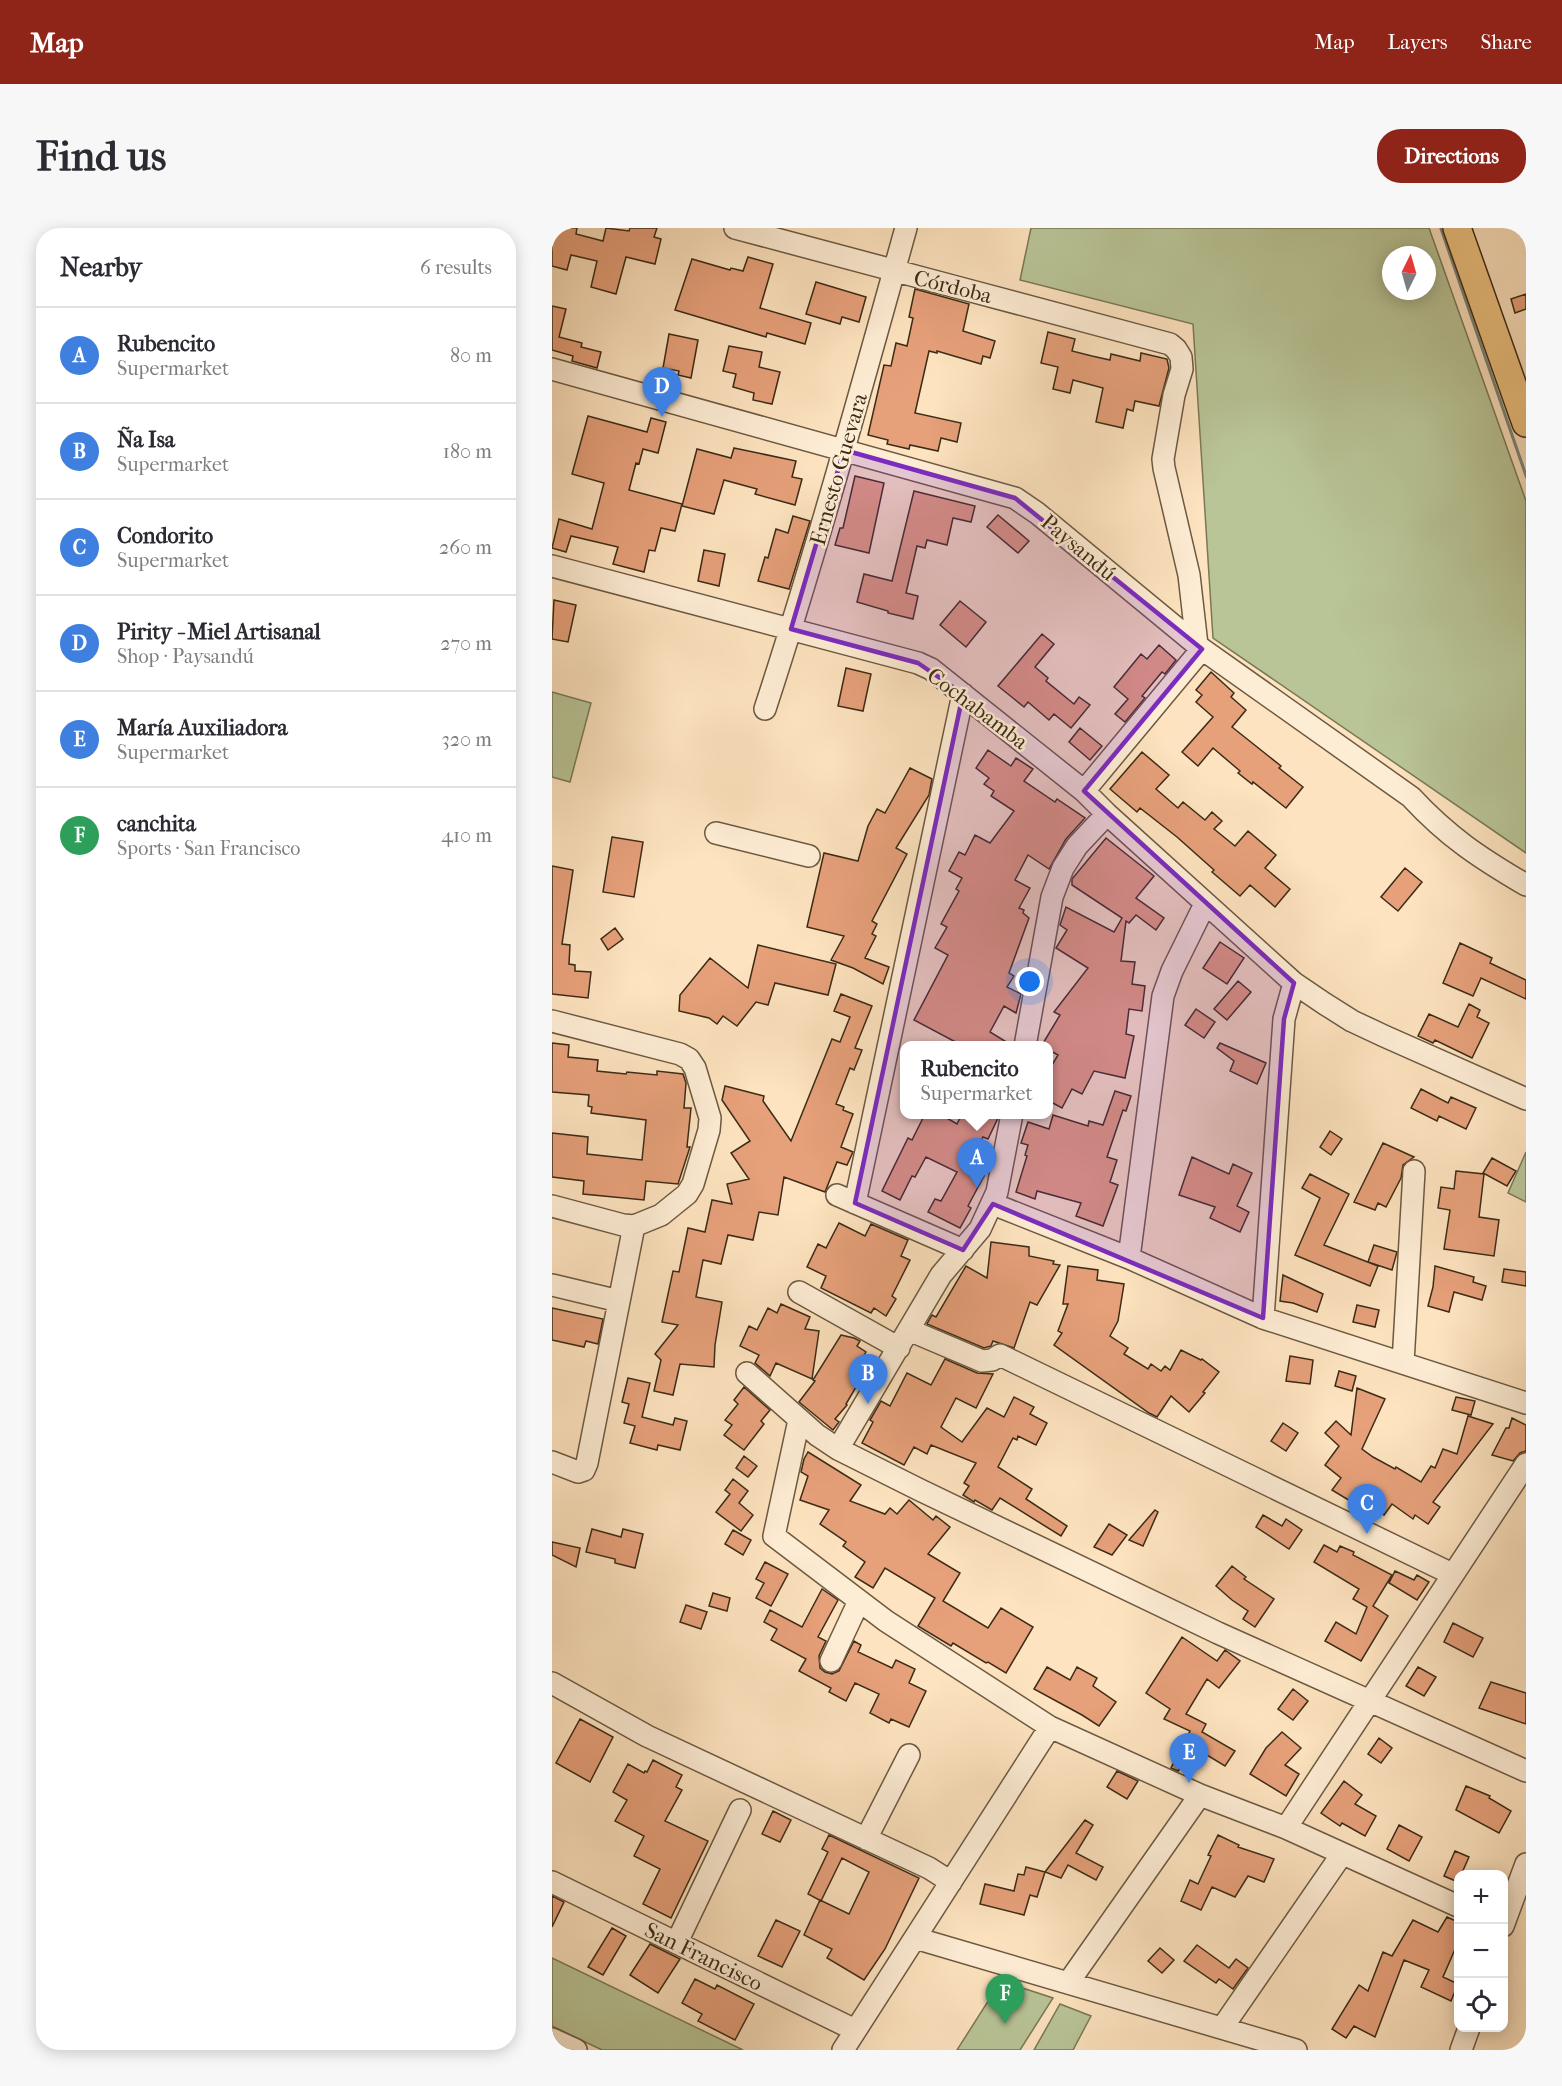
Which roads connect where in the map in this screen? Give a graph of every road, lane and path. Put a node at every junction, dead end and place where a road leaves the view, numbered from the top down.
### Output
1 (735, 228) edge
2 (906, 228) edge
3 (1457, 228) edge
4 (894, 271) junction
5 (552, 369) edge
6 (1526, 423) edge
7 (844, 450) junction
8 (552, 566) edge
9 (791, 629) junction
10 (1199, 647) junction
11 (963, 694) junction
12 (765, 709) dead end
13 (1084, 791) junction
14 (1107, 814) junction
15 (716, 833) dead end
16 (809, 856) dead end
17 (1526, 885) edge
18 (1205, 904) junction
19 (1294, 983) junction
20 (552, 1021) edge
21 (1026, 1041) edge
22 (1526, 1099) edge
23 (1011, 1119) edge
24 (1414, 1171) dead end
25 (993, 1204) junction
26 (552, 1206) edge
27 (634, 1226) junction
28 (963, 1250) junction
29 (1129, 1258) junction
30 (552, 1285) edge
31 (800, 1292) dead end
32 (619, 1301) junction
33 (1263, 1318) junction
34 (904, 1339) junction
35 (1403, 1363) junction
36 (747, 1373) dead end
37 (1526, 1403) edge
38 (799, 1420) junction
39 (838, 1449) junction
40 (552, 1462) edge
41 (1526, 1464) edge
42 (1452, 1574) junction
43 (860, 1601) junction
44 (831, 1661) dead end
45 (552, 1683) edge
46 (1370, 1701) junction
47 (1050, 1727) junction
48 (909, 1755) dead end
49 (1526, 1771) edge
50 (1200, 1795) junction
51 (740, 1810) dead end
52 (1286, 1828) junction
53 (866, 1839) junction
54 (1342, 1854) junction
55 (1526, 1864) edge
56 (552, 1882) edge
57 (951, 1882) junction
58 (1454, 1904) edge
59 (1505, 1924) edge
60 (915, 1938) junction
61 (677, 1942) junction
62 (1068, 1983) junction
63 (1222, 2028) junction
64 (855, 2030) junction
65 (1468, 2032) edge
66 (552, 2039) edge
67 (576, 2050) edge
68 (843, 2050) edge
69 (1296, 2050) edge
70 (1461, 2050) edge

1 - 4 street, Córdoba
2 - 4 street, Ernesto Guevara
3 - 6 main road
4 - 7 street, Ernesto Guevara
4 - 10 street, Córdoba
5 - 7 street, Paysandú
7 - 9 street, Ernesto Guevara
7 - 10 street, Paysandú
8 - 9 street, Cochabamba
9 - 11 street, Cochabamba
9 - 12 street, Ernesto Guevara
10 - 13 street
10 - 17 street, Paysandú
11 - 13 street, Cochabamba
11 - 28 street
13 - 14 street, Cochabamba
14 - 18 street, Cochabamba
14 - 21 street
15 - 16 street
18 - 19 street, Cochabamba
18 - 29 street
19 - 22 street, Cochabamba
19 - 33 street
20 - 27 street
23 - 25 street
24 - 35 street
25 - 28 street
25 - 29 street
26 - 27 street
27 - 32 street
28 - 34 street
29 - 33 street
30 - 32 street
31 - 34 street
32 - 40 street
33 - 35 street
34 - 39 street
34 - 42 street
35 - 37 street
36 - 38 street
38 - 39 street
38 - 43 street
39 - 46 street
41 - 42 street
42 - 46 street
43 - 44 street
43 - 47 street
45 - 53 street
46 - 49 street
46 - 52 street
47 - 50 street
47 - 57 street
48 - 53 street
50 - 52 street
50 - 62 street
51 - 61 street
52 - 54 street
53 - 57 street
54 - 58 street
54 - 63 street
55 - 59 street
56 - 61 street, San Francisco
57 - 60 street
60 - 62 street
60 - 64 street
61 - 64 street, San Francisco
62 - 63 street
63 - 69 street
64 - 68 street
65 - 70 street
66 - 67 street

